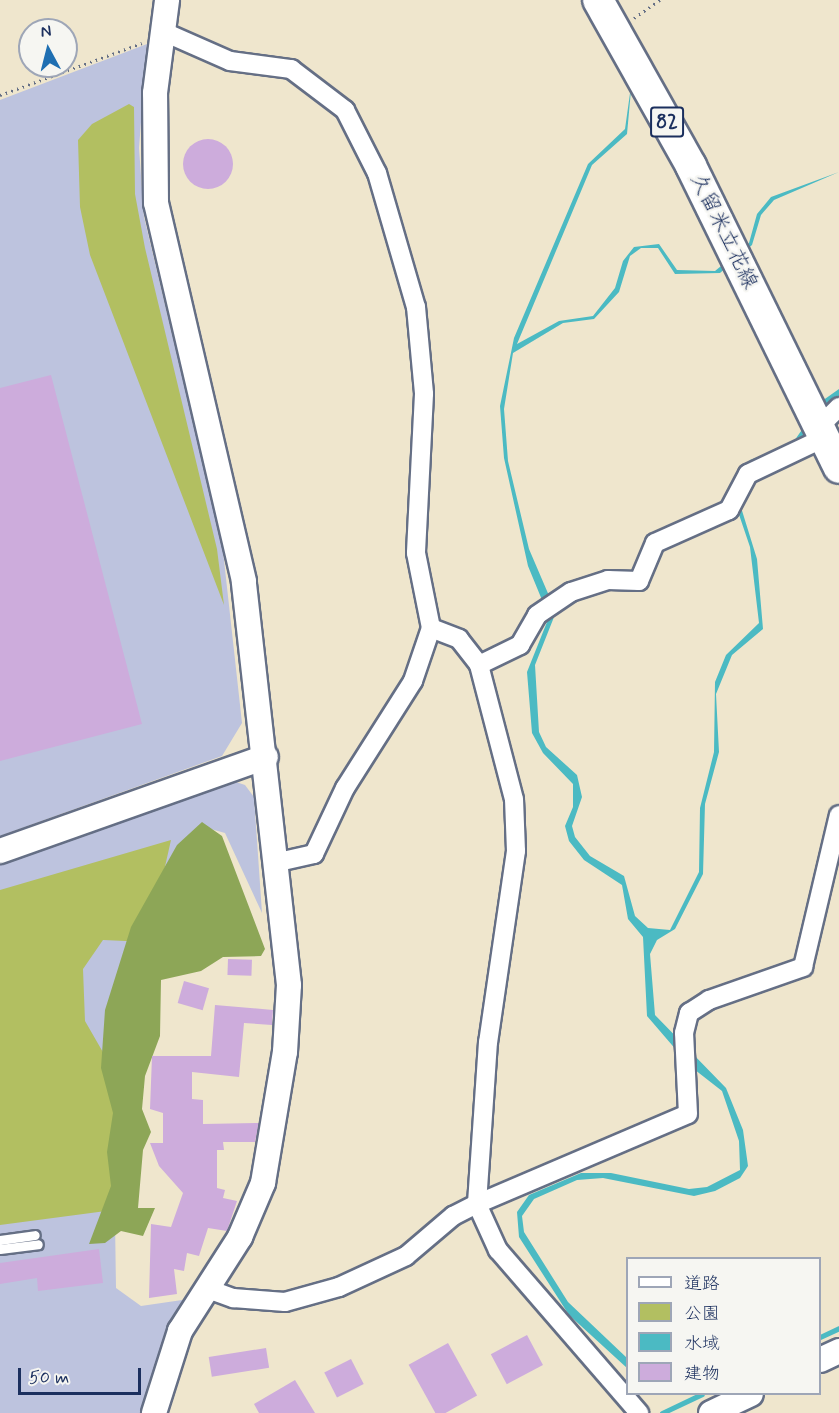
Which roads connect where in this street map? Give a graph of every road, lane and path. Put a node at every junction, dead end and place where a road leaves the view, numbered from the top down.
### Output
1 (167, 0) edge
2 (598, 0) edge
3 (660, 0) edge
4 (625, 19) dead end
5 (157, 36) junction
6 (0, 95) edge
7 (828, 423) edge
8 (839, 468) edge
9 (430, 628) junction
10 (479, 665) junction
11 (266, 757) junction
12 (839, 816) edge
13 (0, 851) edge
14 (274, 863) junction
15 (477, 1204) junction
16 (0, 1240) edge
17 (0, 1249) edge
18 (208, 1289) junction
19 (839, 1351) edge
20 (821, 1359) edge
21 (749, 1395) edge
22 (154, 1413) edge
23 (639, 1413) edge
24 (711, 1413) edge

1 - 5 street
2 - 7 main road, 久留米立花線 / 82
3 - 4 path
5 - 6 path
5 - 9 street
5 - 11 street
7 - 8 main road, 久留米立花線 / 82
7 - 10 street
9 - 10 street
9 - 14 street
10 - 15 street
11 - 13 street
11 - 14 street
12 - 15 street
14 - 18 street
15 - 18 street
15 - 23 street
16 - 17 lane
18 - 22 street
19 - 20 street
21 - 24 street

